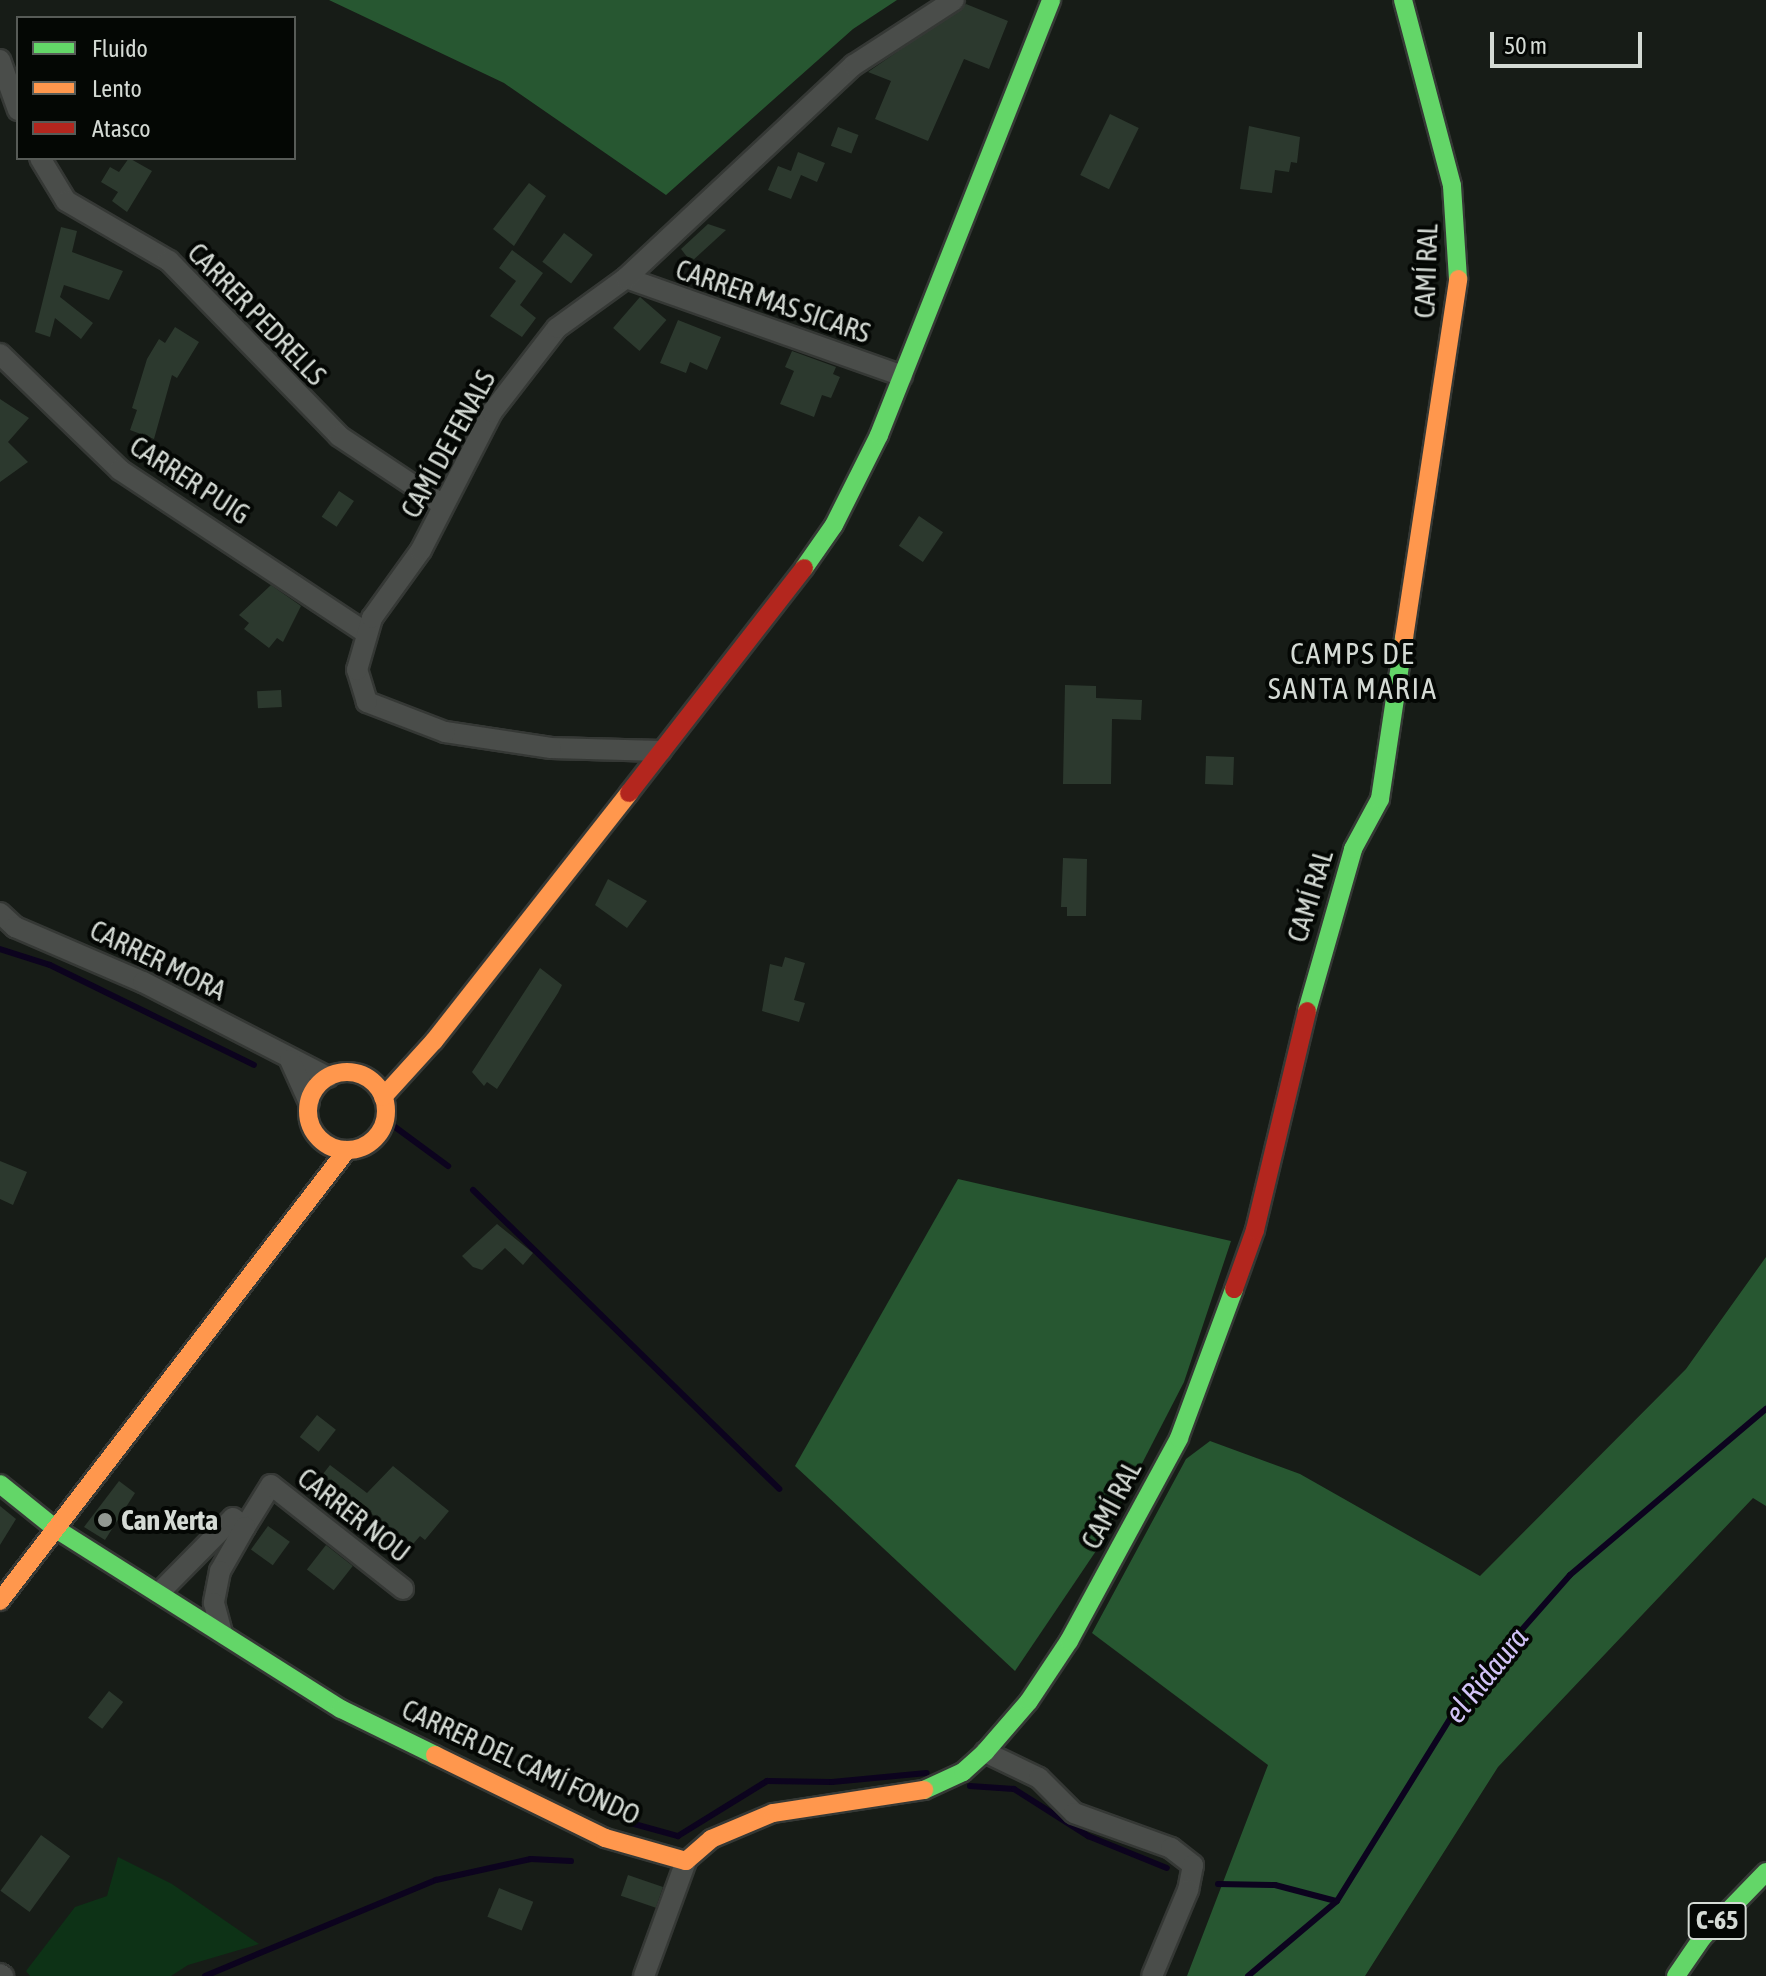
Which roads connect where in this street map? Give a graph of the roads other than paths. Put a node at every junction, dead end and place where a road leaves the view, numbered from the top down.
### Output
1 (954, 0) edge
2 (1051, 0) edge
3 (1403, 0) edge
4 (0, 60) edge
5 (16, 104) edge
6 (41, 160) edge
7 (626, 278) junction
8 (0, 354) edge
9 (902, 376) junction
10 (443, 505) junction
11 (366, 633) junction
12 (661, 751) junction
13 (0, 913) edge
14 (434, 1041) junction
15 (290, 1060) junction
16 (364, 1076) junction
17 (328, 1077) junction
18 (383, 1097) junction
19 (309, 1102) junction
20 (320, 1139) junction
21 (347, 1150) junction
22 (308, 1199) junction
23 (0, 1484) edge
24 (245, 1527) junction
25 (56, 1529) junction
26 (403, 1589) dead end
27 (159, 1593) junction
28 (0, 1601) edge
29 (222, 1632) junction
30 (985, 1752) junction
31 (686, 1861) junction
32 (1766, 1872) edge
33 (644, 1976) edge
34 (1152, 1976) edge
35 (1676, 1976) edge

1 - 7 street, CAMÍ DE FENALS
2 - 9 street
3 - 30 street, CAMÍ RAL
4 - 5 street
6 - 10 street, CARRER PEDRELLS
7 - 9 street, CARRER MAS SICARS
7 - 10 street, CAMÍ DE FENALS
8 - 11 street, CARRER PUIG
9 - 12 street
10 - 11 street, CAMÍ DE FENALS
11 - 12 street, CAMÍ DE FENALS
12 - 14 street
13 - 15 street, CARRER MORA
14 - 16 street
14 - 18 street
15 - 17 street, CARRER MORA
15 - 19 street
16 - 17 street
16 - 18 street
17 - 19 street
18 - 21 street
19 - 20 street
20 - 21 street
20 - 22 street
21 - 22 street
22 - 25 street
23 - 25 street, CARRER DEL CAMÍ FONDO
24 - 26 street, CARRER NOU
24 - 27 street
24 - 29 street
25 - 27 street, CARRER DEL CAMÍ FONDO
25 - 28 street
27 - 29 street, CARRER DEL CAMÍ FONDO
29 - 31 street, CARRER DEL CAMÍ FONDO
30 - 31 street
30 - 34 street
31 - 33 street
32 - 35 street, C-65

